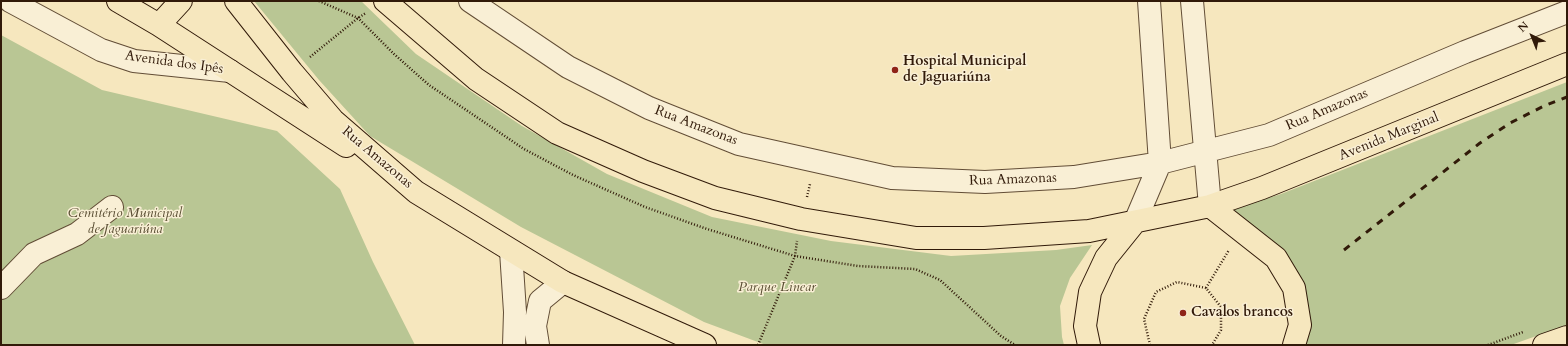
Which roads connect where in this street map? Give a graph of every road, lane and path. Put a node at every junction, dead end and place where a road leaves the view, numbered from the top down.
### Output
1 (10, 1) edge
2 (118, 1) edge
3 (181, 1) edge
4 (236, 1) edge
5 (385, 1) edge
6 (1149, 1) edge
7 (1192, 1) edge
8 (472, 2) edge
9 (1567, 12) edge
10 (158, 25) junction
11 (1567, 64) edge
12 (230, 71) junction
13 (292, 72) junction
14 (1204, 151) junction
15 (815, 161) junction
16 (1160, 163) junction
17 (416, 192) junction
18 (1210, 206) junction
19 (112, 207) dead end
20 (802, 219) junction
21 (1135, 222) junction
22 (1241, 230) junction
23 (511, 251) junction
24 (563, 282) junction
25 (1, 288) edge
26 (1206, 288) junction
27 (1567, 336) edge
28 (514, 345) edge
29 (538, 345) edge
30 (705, 345) edge
31 (758, 345) edge
32 (1089, 345) edge
33 (1150, 345) edge
34 (1212, 345) edge
35 (1294, 345) edge
36 (1544, 345) edge

1 - 12 street, Avenida dos Ipês
2 - 10 main road
3 - 10 main road
4 - 13 main road, Rua Amazonas
5 - 13 path
5 - 20 main road, Avenida Marginal
6 - 16 street
7 - 14 street
8 - 15 street, Rua Amazonas
9 - 14 street, Rua Amazonas
10 - 12 main road
11 - 18 main road, Avenida Marginal
12 - 17 main road
13 - 17 main road, Rua Amazonas
14 - 16 street, Rua Amazonas
14 - 18 street
15 - 16 street, Rua Amazonas
15 - 20 path
16 - 21 street
17 - 23 main road, Rua Amazonas
18 - 21 main road, Avenida Marginal
18 - 22 main road
19 - 25 street
20 - 21 main road, Avenida Marginal
20 - 31 path
21 - 32 main road
22 - 26 path
22 - 35 main road
23 - 24 main road, Rua Amazonas
23 - 28 street
24 - 29 street
24 - 30 main road, Rua Amazonas
26 - 33 path
26 - 34 path
27 - 36 main road

